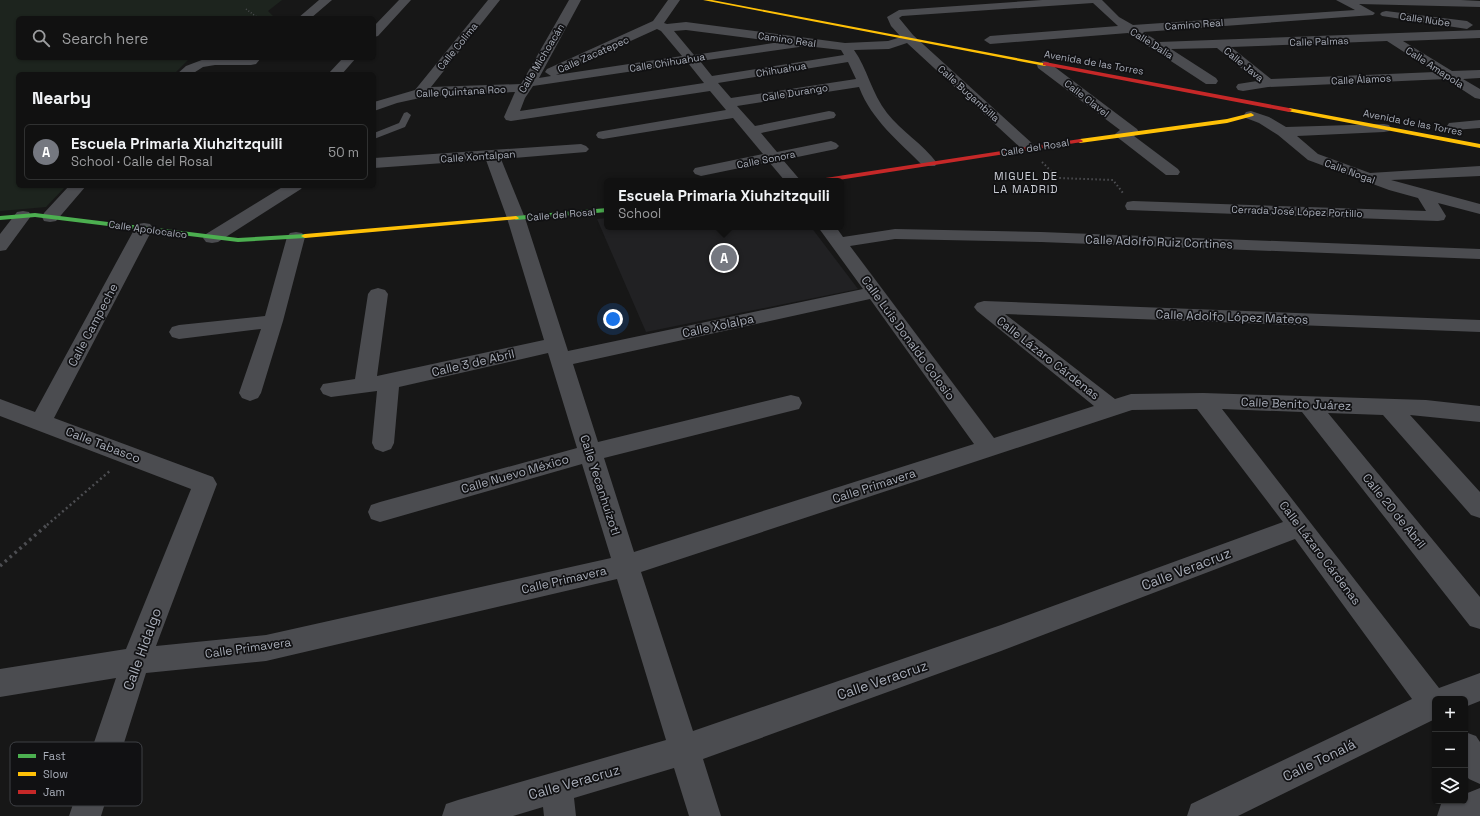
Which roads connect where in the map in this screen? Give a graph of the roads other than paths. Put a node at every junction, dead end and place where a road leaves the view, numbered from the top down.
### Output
1 (326, 0) edge
2 (405, 0) edge
3 (494, 0) edge
4 (575, 0) edge
5 (674, 0) edge
6 (705, 0) edge
7 (1093, 0) edge
8 (1096, 0) edge
9 (1342, 0) edge
10 (1346, 0) edge
11 (951, 4) edge
12 (1480, 4) edge
13 (1369, 12) junction
14 (306, 16) edge
15 (881, 20) dead end
16 (895, 23) junction
17 (661, 26) junction
18 (1480, 26) edge
19 (1129, 29) junction
20 (376, 31) edge
21 (909, 32) junction
22 (1480, 34) edge
23 (1390, 38) junction
24 (986, 40) joint
25 (805, 42) junction
26 (1220, 44) junction
27 (1158, 46) junction
28 (1028, 48) dead end
29 (849, 52) junction
30 (692, 58) junction
31 (208, 60) edge
32 (208, 60) edge
33 (253, 60) edge
34 (348, 60) edge
35 (1043, 65) junction
36 (186, 72) edge
37 (337, 72) edge
38 (1480, 74) edge
39 (1447, 75) junction
40 (1188, 77) dead end
41 (862, 82) junction
42 (1217, 82) joint
43 (711, 83) junction
44 (527, 85) junction
45 (1240, 86) joint
46 (1271, 88) junction
47 (421, 91) junction
48 (1480, 95) edge
49 (1237, 99) junction
50 (376, 105) edge
51 (732, 108) junction
52 (408, 115) dead end
53 (829, 115) dead end
54 (1251, 115) junction
55 (1480, 124) edge
56 (1450, 125) joint
57 (731, 128) dead end
58 (748, 128) junction
59 (1384, 128) junction
60 (1480, 130) edge
61 (1283, 132) junction
62 (1127, 133) junction
63 (376, 135) edge
64 (603, 135) dead end
65 (831, 146) dead end
66 (1480, 146) edge
67 (1029, 148) junction
68 (581, 149) dead end
69 (492, 155) junction
70 (774, 158) junction
71 (929, 162) junction
72 (376, 163) edge
73 (701, 171) dead end
74 (1480, 171) edge
75 (1172, 172) dead end
76 (1365, 176) junction
77 (791, 178) edge
78 (836, 178) edge
79 (76, 188) edge
80 (292, 188) edge
81 (1425, 196) junction
82 (1133, 206) road end
83 (1480, 209) edge
84 (604, 210) edge
85 (23, 216) junction
86 (50, 217) junction
87 (0, 218) edge
88 (516, 218) junction
89 (144, 228) junction
90 (833, 235) edge
91 (296, 237) junction
92 (212, 238) junction
93 (0, 246) edge
94 (1480, 254) edge
95 (875, 292) junction
96 (378, 294) dead end
97 (984, 307) joint
98 (273, 322) junction
99 (1480, 326) edge
100 (178, 332) dead end
101 (558, 352) junction
102 (389, 382) junction
103 (365, 385) junction
104 (331, 389) dead end
105 (250, 393) dead end
106 (1203, 401) junction
107 (791, 404) dead end
108 (1308, 404) junction
109 (0, 407) edge
110 (1389, 407) junction
111 (1112, 408) junction
112 (1480, 414) edge
113 (41, 422) junction
114 (382, 443) dead end
115 (990, 448) junction
116 (590, 453) junction
117 (205, 484) joint
118 (1480, 508) edge
119 (380, 512) dead end
120 (1300, 526) junction
121 (626, 566) junction
122 (1480, 617) edge
123 (136, 661) junction
124 (0, 683) edge
125 (1480, 687) edge
126 (1433, 696) edge
127 (1456, 696) edge
128 (1432, 706) edge
129 (110, 742) edge
130 (684, 750) junction
131 (1468, 751) edge
132 (1480, 768) edge
133 (558, 801) edge
134 (1480, 804) edge
135 (89, 806) edge
136 (86, 816) edge
137 (458, 816) edge
138 (705, 816) edge
139 (1203, 816) edge
140 (1453, 816) edge

1 - 14 street
2 - 20 street
3 - 47 street, Calle Colima
4 - 44 street, Calle Michoacán
5 - 17 street
6 - 21 street, Avenida de las Torres
7 - 11 street
8 - 19 street, Calle Dalia
9 - 13 street
10 - 12 street
11 - 16 street
13 - 18 street, Calle Nube
13 - 19 street, Camino Real
15 - 16 street
16 - 21 street, Calle Bugambilla
17 - 25 street, Camino Real
17 - 30 street
17 - 44 street, Calle Zacatepec
19 - 24 street, Camino Real
19 - 27 street, Calle Dalia
21 - 29 street, Camino Real
21 - 35 street, Avenida de las Torres
21 - 67 street, Calle Bugambilla
22 - 23 street, Calle Palmas
23 - 26 street, Calle Palmas
23 - 39 street, Calle Amapola
24 - 28 street, Avenida de las Torres
25 - 29 street, Camino Real
25 - 30 street, Calle Chihuahua
26 - 27 street, Calle Palmas
26 - 46 street, Calle Java
27 - 42 street, Calle Dalia
29 - 41 street
29 - 43 street, Chihuahua
30 - 43 street
30 - 44 street, Calle Chihuahua
31 - 36 street
32 - 33 street
34 - 37 street
35 - 49 street, Avenida de las Torres
35 - 62 street, Calle Clavel
38 - 39 street, Calle Álamos
39 - 46 street, Calle Álamos
39 - 48 street, Calle Amapola
40 - 42 street
41 - 51 street, Calle Durango
41 - 71 street
43 - 44 street, Calle Michoacán
43 - 51 street
44 - 47 street, Calle Quintana Roo
45 - 46 street, Calle Álamos
45 - 49 street
47 - 50 street, Calle Quintana Roo
49 - 54 street, Calle Nogal
49 - 59 street, Avenida de las Torres
51 - 58 street
51 - 64 street, Calle Durango
52 - 63 lane
53 - 58 street
54 - 61 street, Calle Nogal
54 - 62 street, Calle del Rosal
55 - 56 street
56 - 60 street, Avenida de las Torres
57 - 58 street
58 - 70 street
59 - 61 street
59 - 66 street, Avenida de las Torres
61 - 76 street, Calle Nogal
62 - 67 street, Calle del Rosal
62 - 75 street, Calle Clavel
65 - 70 street, Calle Sonora
67 - 71 street, Calle del Rosal
68 - 69 street, Calle Xontalpan
69 - 72 street, Calle Xontalpan
69 - 88 street, Calle Yecanhuízotl
70 - 73 street, Calle Sonora
70 - 77 street
71 - 78 street, Calle del Rosal
74 - 76 street
76 - 81 street, Calle Nogal
79 - 86 street
80 - 92 street
81 - 82 street, Cerrada José López Portillo
81 - 83 street, Calle Nogal
84 - 88 street, Calle del Rosal
85 - 86 street, Calle Apolocalco
85 - 87 street, Calle Apolocalco
85 - 93 street
86 - 89 street, Calle Apolocalco
88 - 91 street, Calle Apolocalco
88 - 101 street, Calle Yecanhuízotl
89 - 92 street, Calle Apolocalco
89 - 113 street, Calle Campeche
90 - 94 street, Calle Adolfo Ruiz Cortines
90 - 95 street, Calle Luis Donaldo Colosio
91 - 92 street, Calle Apolocalco
91 - 98 street
95 - 101 street, Calle Xolalpa
95 - 115 street, Calle Luis Donaldo Colosio
96 - 103 street
97 - 99 street, Calle Adolfo López Mateos
97 - 111 street, Calle Lázaro Cárdenas
98 - 100 street
98 - 105 street
101 - 102 street, Calle 3 de Abril
101 - 116 street, Calle Yecanhuízotl
102 - 103 street, Calle 3 de Abril
102 - 114 street
103 - 104 street, Calle 3 de Abril
106 - 108 street, Calle Benito Juárez
106 - 111 street, Calle Benito Juárez
106 - 120 street, Calle Lázaro Cárdenas
107 - 116 street, Calle Nuevo México
108 - 110 street, Calle Benito Juárez
108 - 122 street, Calle 20 de Abril
109 - 113 street, Calle Tabasco
110 - 112 street, Calle Benito Juárez
110 - 118 street
111 - 115 street, Calle Primavera
113 - 117 street, Calle Tabasco
115 - 121 street, Calle Primavera
116 - 119 street, Calle Nuevo México
116 - 121 street, Calle Yecanhuízotl
117 - 123 street, Calle Hidalgo
120 - 126 street, Calle Lázaro Cárdenas
120 - 130 street, Calle Veracruz
121 - 123 street, Calle Primavera
121 - 130 street, Calle Yecanhuízotl
123 - 124 street, Calle Primavera
123 - 129 street, Calle Hidalgo
125 - 127 street, Calle Tonalá
128 - 139 street, Calle Tonalá
130 - 133 street, Calle Veracruz
130 - 138 street, Calle Yecanhuízotl
131 - 132 street
133 - 137 street, Calle Veracruz
134 - 140 street
135 - 136 street, Calle Hidalgo

